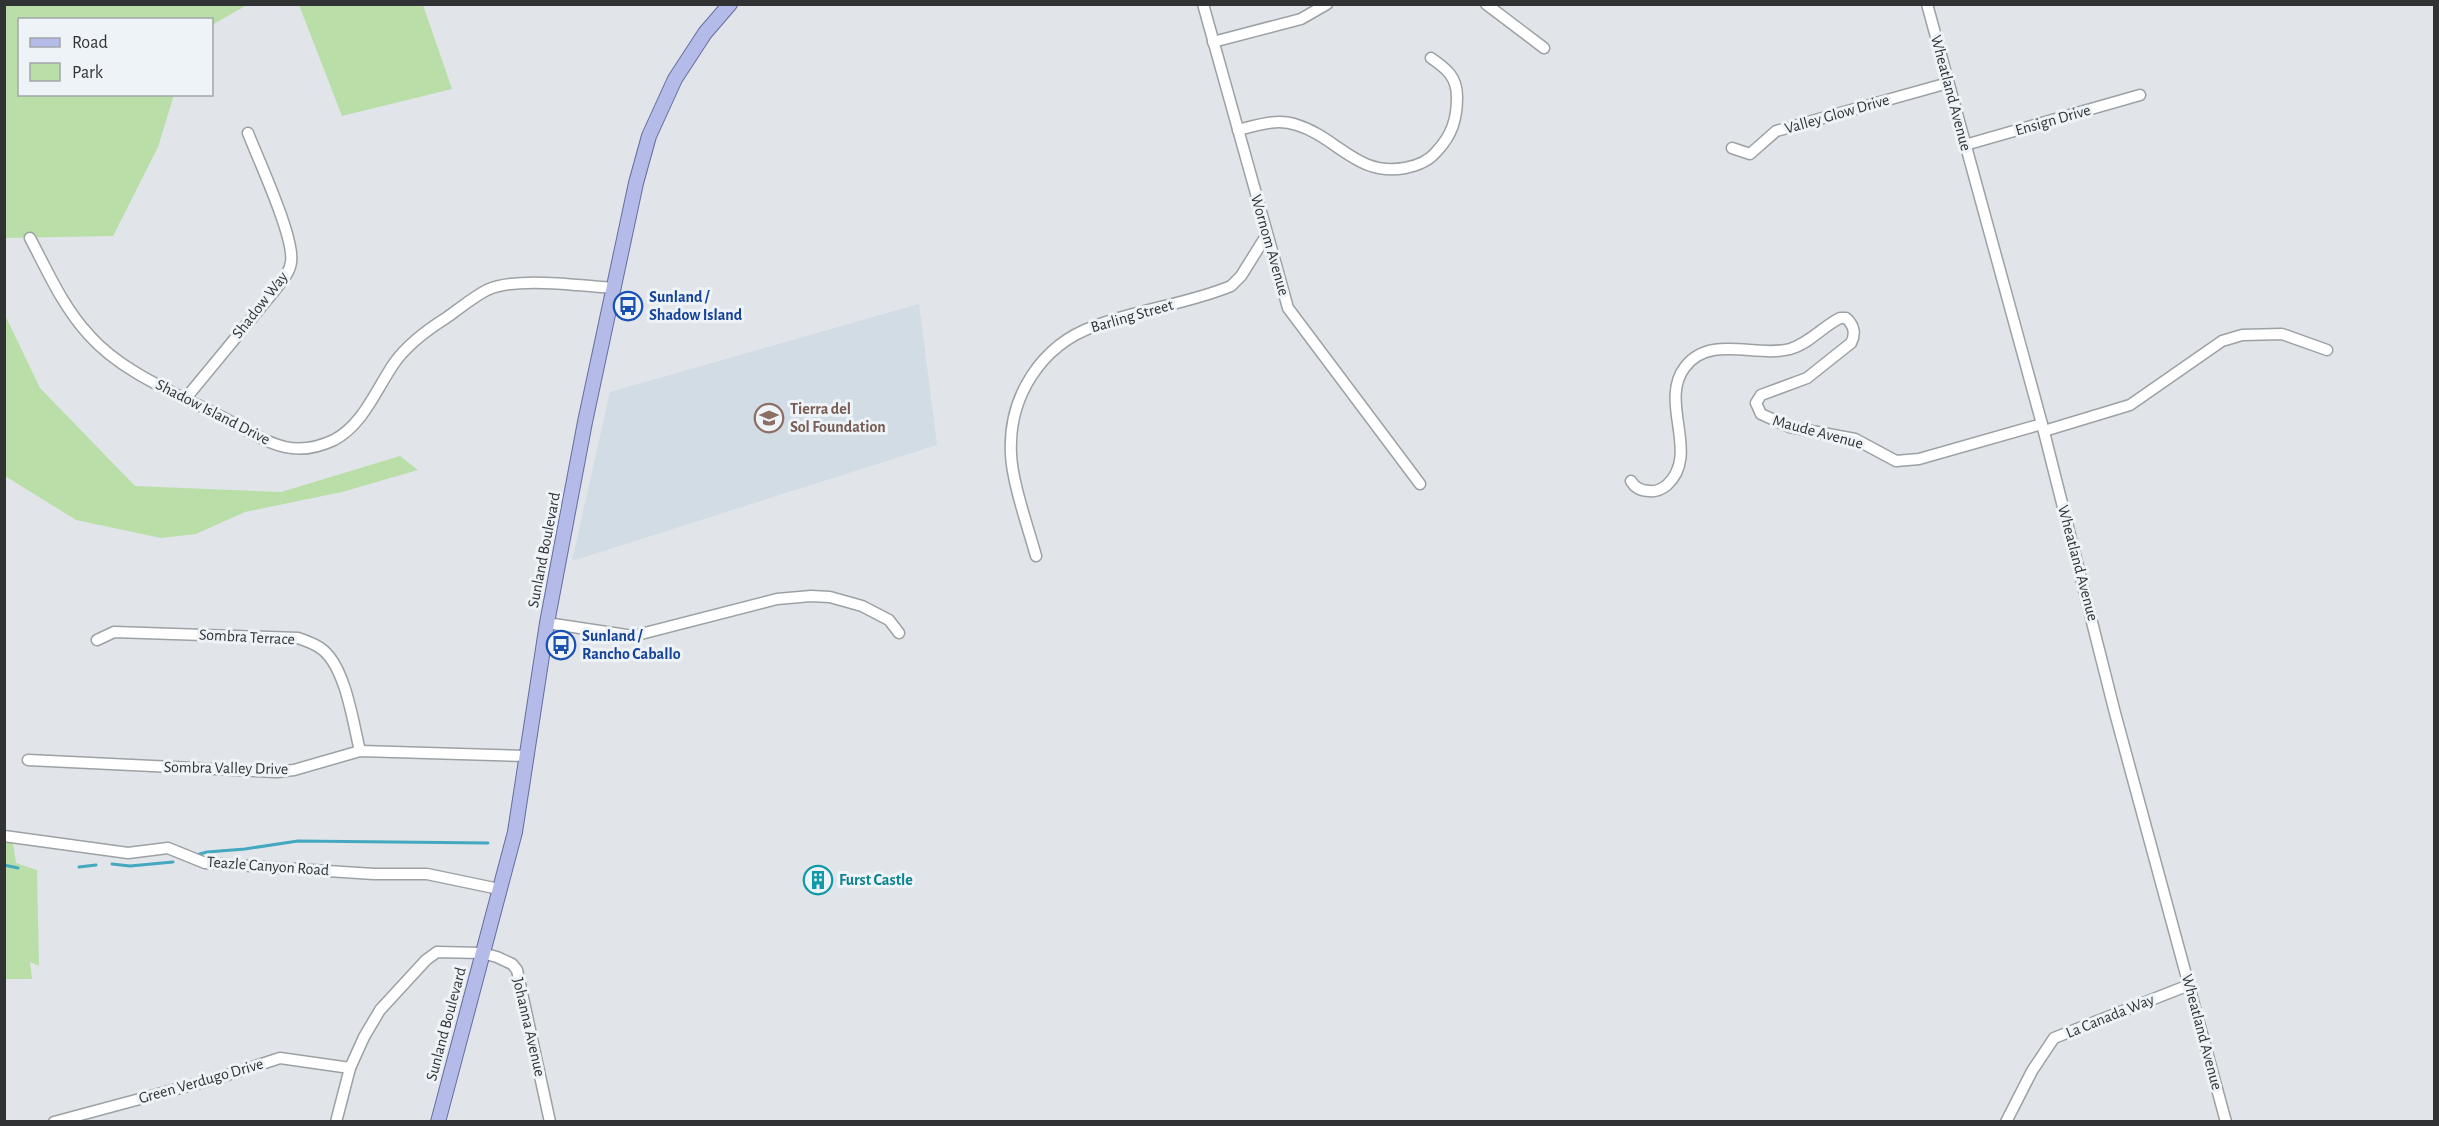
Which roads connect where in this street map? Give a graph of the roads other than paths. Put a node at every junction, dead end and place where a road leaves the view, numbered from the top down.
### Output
1 (730, 4) edge
2 (1203, 4) edge
3 (1327, 4) edge
4 (1486, 4) edge
5 (1928, 4) edge
6 (1213, 42) junction
7 (1544, 48) dead end
8 (1431, 58) dead end
9 (1948, 83) junction
10 (2140, 95) dead end
11 (1238, 130) junction
12 (248, 133) dead end
13 (1965, 145) junction
14 (1732, 148) dead end
15 (1266, 236) junction
16 (30, 238) dead end
17 (614, 288) junction
18 (2327, 350) dead end
19 (186, 398) junction
20 (2043, 428) junction
21 (1631, 481) dead end
22 (1420, 484) dead end
23 (1036, 556) dead end
24 (547, 623) junction
25 (899, 633) dead end
26 (97, 640) dead end
27 (360, 751) junction
28 (528, 756) junction
29 (28, 760) dead end
30 (4, 836) edge
31 (499, 889) junction
32 (482, 953) junction
33 (2189, 985) junction
34 (350, 1068) junction
35 (54, 1122) edge
36 (336, 1122) edge
37 (438, 1122) edge
38 (550, 1122) edge
39 (2006, 1122) edge
40 (2226, 1122) edge

1 - 17 main road, Sunland Boulevard
2 - 6 street, Wornom Avenue
3 - 6 street
4 - 7 street
5 - 9 street, Wheatland Avenue
6 - 11 street, Wornom Avenue
8 - 11 street
9 - 13 street, Wheatland Avenue
9 - 14 street, Valley Glow Drive
10 - 13 street, Ensign Drive
11 - 15 street, Wornom Avenue
12 - 19 street, Shadow Way
13 - 20 street, Wheatland Avenue
15 - 22 street, Wornom Avenue
15 - 23 street, Barling Street
16 - 19 street, Shadow Island Drive
17 - 19 street, Shadow Island Drive
17 - 24 main road, Sunland Boulevard
18 - 20 street
20 - 21 street, Maude Avenue
20 - 33 street, Wheatland Avenue
24 - 25 street
24 - 28 main road, Sunland Boulevard
26 - 27 street, Sombra Terrace
27 - 28 street, Sombra Valley Drive
27 - 29 street, Sombra Valley Drive
28 - 31 main road, Sunland Boulevard
30 - 31 street, Teazle Canyon Road
31 - 32 main road, Sunland Boulevard
32 - 34 street, Johanna Avenue
32 - 37 main road, Sunland Boulevard
32 - 38 street, Johanna Avenue
33 - 39 street, La Canada Way
33 - 40 street, Wheatland Avenue
34 - 35 street, Green Verdugo Drive
34 - 36 street, Johanna Avenue

